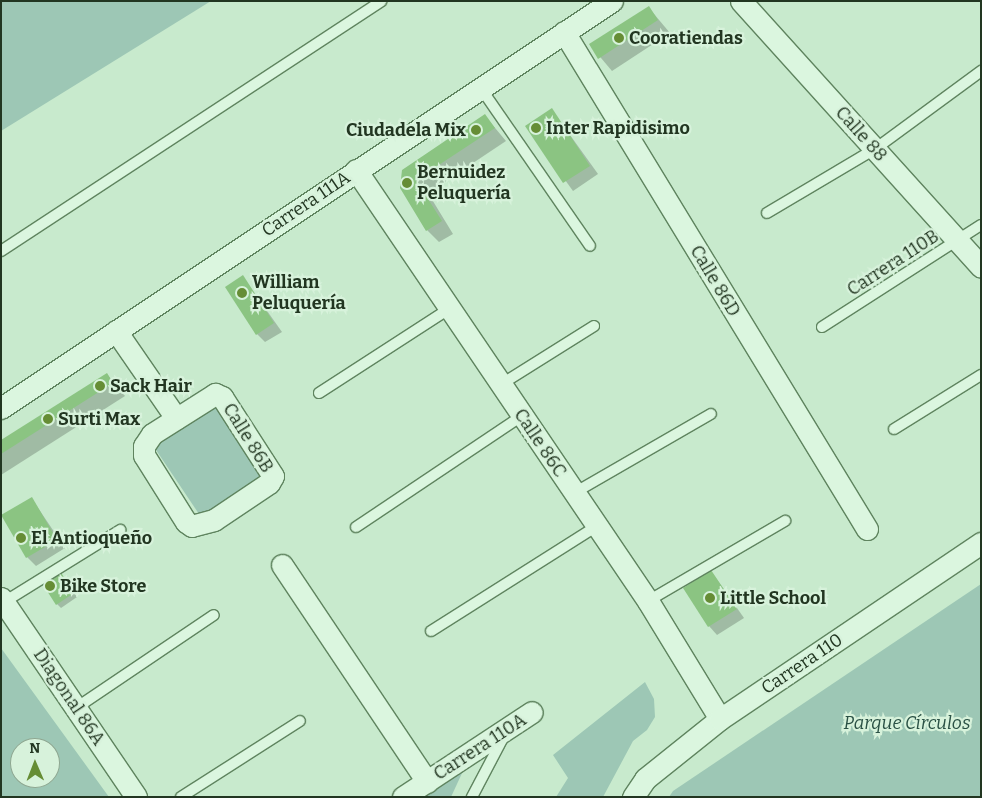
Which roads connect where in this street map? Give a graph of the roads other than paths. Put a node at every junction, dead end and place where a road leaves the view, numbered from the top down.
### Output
1 (381, 1) edge
2 (612, 1) edge
3 (741, 1) edge
4 (564, 32) junction
5 (981, 71) edge
6 (480, 88) junction
7 (875, 148) junction
8 (356, 170) junction
9 (767, 213) dead end
10 (981, 226) edge
11 (958, 240) junction
12 (590, 246) dead end
13 (1, 251) edge
14 (981, 267) edge
15 (449, 309) junction
16 (594, 326) dead end
17 (822, 327) dead end
18 (116, 331) junction
19 (981, 375) edge
20 (500, 385) junction
21 (319, 393) dead end
22 (1, 408) edge
23 (711, 414) dead end
24 (522, 416) junction
25 (176, 418) junction
26 (894, 429) dead end
27 (574, 493) junction
28 (785, 521) dead end
29 (596, 526) junction
30 (356, 527) dead end
31 (867, 529) dead end
32 (120, 530) dead end
33 (981, 543) edge
34 (282, 565) dead end
35 (3, 600) edge
36 (648, 601) junction
37 (214, 615) dead end
38 (431, 631) dead end
39 (76, 708) junction
40 (532, 712) dead end
41 (720, 719) junction
42 (300, 721) dead end
43 (506, 731) junction
44 (427, 782) junction
45 (136, 797) edge
46 (181, 797) edge
47 (403, 797) edge
48 (472, 797) edge
49 (633, 797) edge

1 - 13 lane
2 - 4 street, Carrera 111A
3 - 7 street, Calle 88
4 - 6 street, Carrera 111A
4 - 31 street, Calle 86D
5 - 7 lane
6 - 8 street, Carrera 111A
6 - 12 lane
7 - 9 lane
7 - 11 street, Calle 88
8 - 15 street, Calle 86C
8 - 18 street, Carrera 111A
10 - 11 lane, Carrera 110B
11 - 14 street, Calle 88
11 - 17 lane, Carrera 110B
15 - 20 street, Calle 86C
15 - 21 lane
16 - 20 lane
18 - 22 street, Carrera 111A
18 - 25 street
19 - 26 lane
20 - 24 street, Calle 86C
23 - 27 lane
24 - 27 street, Calle 86C
24 - 30 lane
25 - 25 street, Calle 86B
27 - 29 street, Calle 86C
28 - 36 lane
29 - 36 street, Calle 86C
29 - 38 lane
32 - 35 lane
33 - 41 street, Carrera 110
34 - 44 street
35 - 39 street, Diagonal 86A
36 - 41 street, Calle 86C
37 - 39 lane
39 - 45 street, Diagonal 86A
40 - 43 street, Carrera 110A
41 - 49 street, Carrera 110
42 - 46 lane
43 - 44 street, Carrera 110A
43 - 48 lane
44 - 47 street, Carrera 110A

